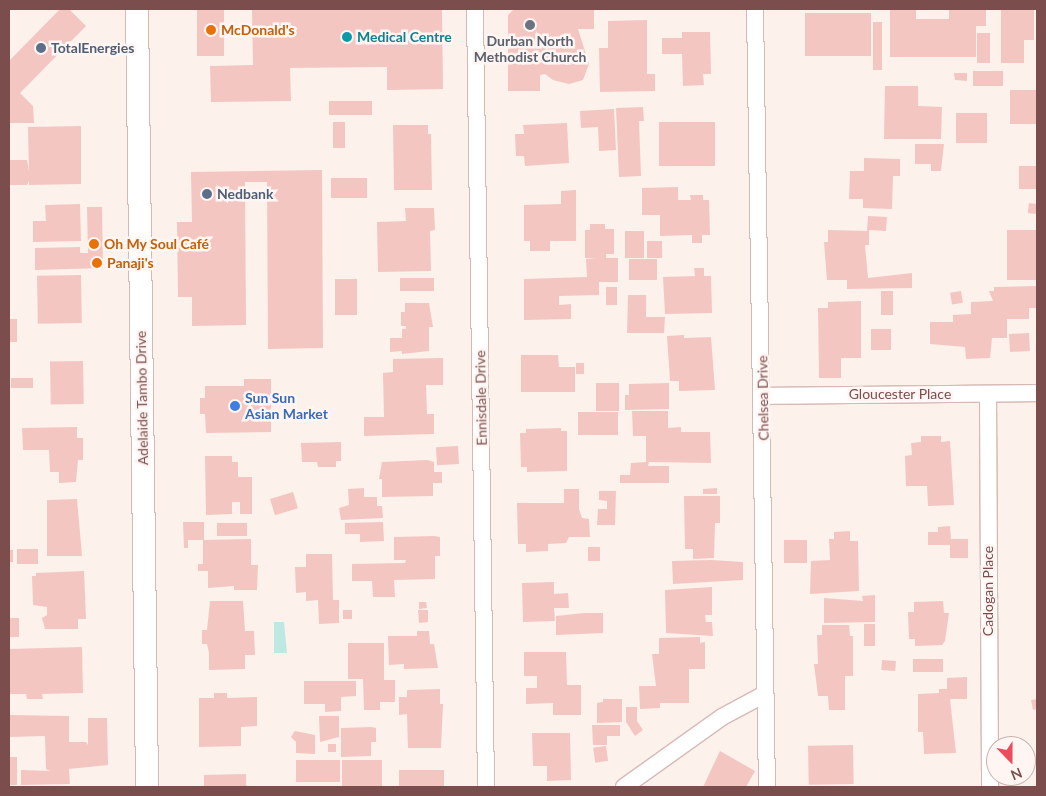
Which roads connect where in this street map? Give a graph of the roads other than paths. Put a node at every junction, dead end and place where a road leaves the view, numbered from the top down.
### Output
1 (137, 9) edge
2 (475, 9) edge
3 (755, 9) edge
4 (1037, 393) edge
5 (988, 394) junction
6 (763, 396) junction
7 (765, 694) junction
8 (146, 787) edge
9 (486, 787) edge
10 (624, 787) edge
11 (767, 787) edge
12 (990, 787) edge

1 - 8 street, Adelaide Tambo Drive
2 - 9 street, Ennisdale Drive
3 - 6 street, Chelsea Drive
4 - 5 street, Gloucester Place
5 - 6 street, Gloucester Place
5 - 12 street, Cadogan Place
6 - 7 street, Chelsea Drive
7 - 10 street
7 - 11 street, Chelsea Drive

